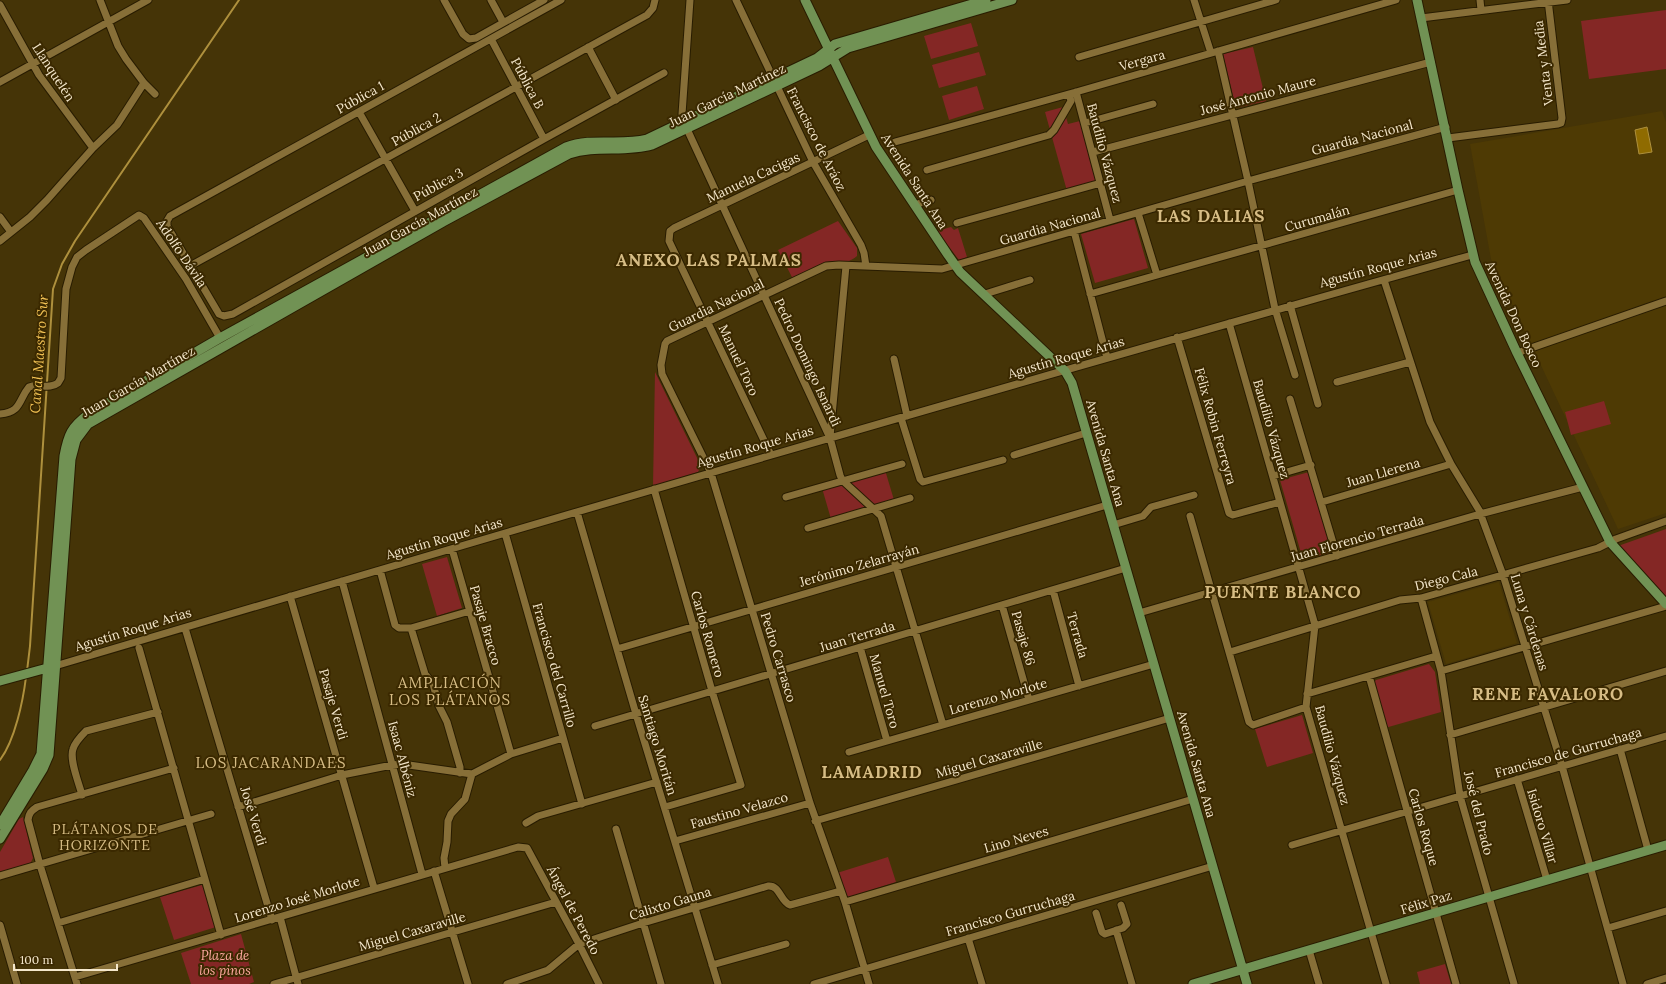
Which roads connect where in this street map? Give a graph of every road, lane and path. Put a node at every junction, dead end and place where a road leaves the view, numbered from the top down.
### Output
1 (100, 0) edge
2 (148, 0) edge
3 (444, 0) edge
4 (491, 0) edge
5 (544, 0) edge
6 (561, 0) edge
7 (655, 0) edge
8 (690, 0) edge
9 (736, 0) edge
10 (805, 0) edge
11 (986, 0) edge
12 (1012, 0) edge
13 (1194, 0) edge
14 (1276, 0) edge
15 (1396, 0) edge
16 (1418, 0) edge
17 (1480, 0) edge
18 (1567, 0) edge
19 (1548, 1) edge
20 (0, 5) edge
21 (1481, 10) junction
22 (1421, 18) junction
23 (110, 21) junction
24 (503, 22) junction
25 (1200, 22) junction
26 (491, 39) junction
27 (588, 47) junction
28 (1214, 52) junction
29 (830, 53) junction
30 (1078, 57) dead end
31 (1431, 62) junction
32 (32, 64) junction
33 (664, 73) dead end
34 (0, 82) edge
35 (774, 82) junction
36 (144, 83) junction
37 (517, 87) junction
38 (1073, 93) junction
39 (155, 94) dead end
40 (616, 100) junction
41 (1153, 104) dead end
42 (359, 112) junction
43 (1232, 114) junction
44 (1085, 124) junction
45 (685, 126) junction
46 (1446, 127) junction
47 (869, 135) junction
48 (1448, 138) junction
49 (544, 139) junction
50 (895, 142) dead end
51 (93, 148) junction
52 (1093, 152) junction
53 (385, 159) junction
54 (813, 162) junction
55 (927, 170) dead end
56 (1248, 181) junction
57 (1101, 183) junction
58 (1458, 190) junction
59 (931, 200) dead end
60 (722, 205) junction
61 (914, 205) junction
62 (415, 211) junction
63 (1138, 213) junction
64 (0, 217) edge
65 (1110, 220) junction
66 (957, 223) dead end
67 (670, 231) joint
68 (1074, 231) junction
69 (11, 232) junction
70 (0, 241) edge
71 (1262, 246) junction
72 (1472, 255) junction
73 (190, 266) junction
74 (846, 266) junction
75 (866, 266) junction
76 (955, 266) junction
77 (1158, 275) junction
78 (1030, 280) dead end
79 (1384, 280) junction
80 (985, 294) junction
81 (1090, 294) junction
82 (764, 295) junction
83 (1666, 301) edge
84 (1290, 305) junction
85 (1275, 309) junction
86 (707, 322) junction
87 (1229, 323) junction
88 (220, 338) junction
89 (1177, 338) junction
90 (667, 341) joint
91 (1517, 352) junction
92 (1107, 358) junction
93 (894, 359) dead end
94 (1410, 362) junction
95 (1065, 371) junction
96 (1295, 375) dead end
97 (1337, 382) dead end
98 (1290, 398) dead end
99 (1318, 404) dead end
100 (0, 414) edge
101 (904, 417) junction
102 (1086, 433) junction
103 (830, 438) junction
104 (771, 455) junction
105 (1014, 455) dead end
106 (1003, 460) dead end
107 (902, 464) dead end
108 (1451, 464) junction
109 (1311, 465) junction
110 (711, 473) junction
111 (1273, 476) junction
112 (842, 480) junction
113 (1582, 487) junction
114 (654, 489) junction
115 (1194, 494) dead end
116 (786, 497) dead end
117 (910, 498) dead end
118 (1280, 502) junction
119 (1322, 502) junction
120 (1107, 505) junction
121 (874, 509) junction
122 (577, 512) junction
123 (1480, 514) junction
124 (1190, 516) dead end
125 (1666, 521) edge
126 (1113, 524) junction
127 (808, 528) dead end
128 (505, 533) junction
129 (1610, 542) junction
130 (452, 549) junction
131 (1338, 556) junction
132 (896, 567) junction
133 (1299, 567) junction
134 (1126, 568) junction
135 (380, 570) junction
136 (1503, 575) junction
137 (342, 581) junction
138 (1053, 590) junction
139 (1212, 593) junction
140 (290, 596) junction
141 (1421, 598) junction
142 (1002, 605) junction
143 (1666, 605) edge
144 (752, 609) junction
145 (470, 611) junction
146 (1139, 614) junction
147 (1315, 625) junction
148 (694, 626) junction
149 (185, 628) junction
150 (411, 628) junction
151 (915, 631) junction
152 (1525, 646) junction
153 (860, 647) junction
154 (139, 648) dead end
155 (617, 649) junction
156 (1230, 652) junction
157 (1436, 656) junction
158 (1154, 664) junction
159 (51, 668) junction
160 (1441, 671) junction
161 (1666, 671) edge
162 (772, 674) junction
163 (1369, 676) junction
164 (0, 681) edge
165 (1079, 686) junction
166 (712, 691) junction
167 (1306, 694) junction
168 (1029, 700) junction
169 (1306, 707) junction
170 (1543, 707) junction
171 (158, 712) junction
172 (636, 714) junction
173 (1170, 718) junction
174 (943, 725) junction
175 (595, 726) dead end
176 (1450, 735) junction
177 (1666, 736) edge
178 (563, 738) junction
179 (887, 741) junction
180 (1620, 749) junction
181 (849, 752) dead end
182 (510, 754) junction
183 (392, 765) junction
184 (1562, 766) junction
185 (174, 768) junction
186 (460, 773) junction
187 (472, 774) junction
188 (342, 775) junction
189 (1517, 779) junction
190 (657, 782) junction
191 (82, 795) junction
192 (1460, 796) junction
193 (1193, 799) junction
194 (810, 803) junction
195 (582, 804) junction
196 (238, 807) junction
197 (665, 807) junction
198 (1408, 811) junction
199 (211, 814) dead end
200 (188, 820) junction
201 (816, 821) junction
202 (526, 823) dead end
203 (0, 825) edge
204 (616, 829) dead end
205 (1341, 831) junction
206 (0, 839) edge
207 (675, 841) junction
208 (1292, 845) dead end
209 (1666, 845) edge
210 (527, 848) joint
211 (1648, 850) junction
212 (40, 865) junction
213 (1213, 866) junction
214 (1591, 867) junction
215 (445, 868) junction
216 (434, 871) junction
217 (422, 874) junction
218 (0, 876) edge
219 (205, 879) junction
220 (1547, 880) junction
221 (374, 888) junction
222 (841, 891) junction
223 (1490, 897) junction
224 (556, 902) junction
225 (845, 902) junction
226 (1122, 905) dead end
227 (695, 908) junction
228 (1666, 911) edge
229 (1436, 912) junction
230 (1096, 913) dead end
231 (280, 917) junction
232 (272, 920) junction
233 (58, 923) junction
234 (643, 923) junction
235 (0, 925) edge
236 (1608, 928) junction
237 (1116, 930) junction
238 (452, 931) junction
239 (1372, 932) junction
240 (221, 935) junction
241 (968, 938) junction
242 (579, 944) junction
243 (786, 944) dead end
244 (1309, 950) junction
245 (712, 966) junction
246 (865, 969) junction
247 (1243, 969) junction
248 (1666, 978) edge
249 (76, 981) edge
250 (297, 981) edge
251 (17, 984) edge
252 (274, 984) edge
253 (468, 984) edge
254 (507, 984) edge
255 (599, 984) edge
256 (661, 984) edge
257 (718, 984) edge
258 (814, 984) edge
259 (869, 984) edge
260 (982, 984) edge
261 (1132, 984) edge
262 (1193, 984) edge
263 (1247, 984) edge
264 (1319, 984) edge
265 (1386, 984) edge
266 (1456, 984) edge
267 (1514, 984) edge
268 (1623, 984) edge
269 (1647, 984) edge

1 - 23 street
2 - 23 street
3 - 24 street
4 - 24 street
5 - 24 street
6 - 26 street, Pública 1
7 - 27 street, Pública 2
8 - 45 street, Pedro Domingo Isnardi
9 - 35 street, Francisco de Aráoz
10 - 29 main road, Avenida Santa Ana
11 - 29 main road, Juan García Martínez
12 - 29 main road, Juan García Martínez
13 - 25 street
14 - 25 street
15 - 28 street, Vergara
16 - 22 main road, Avenida Don Bosco
17 - 21 street
18 - 19 street
19 - 21 street
19 - 48 street, Venta y Media
20 - 32 street, Llanquelén
21 - 22 street
22 - 31 main road, Avenida Don Bosco
23 - 32 street
23 - 36 street
25 - 28 street
25 - 30 street
26 - 37 street, Pública B
26 - 42 street, Pública 1
27 - 37 street, Pública 2
27 - 40 street
28 - 38 street, Vergara
28 - 43 street
29 - 35 main road, Juan García Martínez
29 - 47 main road, Avenida Santa Ana
31 - 43 street, José Antonio Maure
31 - 46 main road, Avenida Don Bosco
32 - 34 street
32 - 51 street, Llanquelén
33 - 40 street, Pública 3
35 - 45 main road, Juan García Martínez
35 - 54 street, Francisco de Aráoz
36 - 39 street
36 - 51 street
37 - 49 street, Pública B
37 - 53 street, Pública 2
38 - 44 street, Baudilio Vázquez
38 - 50 street, Vergara
38 - 55 street
40 - 49 street, Pública 3
41 - 44 street
42 - 53 street
42 - 73 street, Pública 1
43 - 52 street, José Antonio Maure
43 - 56 street
44 - 52 street, Baudilio Vázquez
45 - 60 street, Pedro Domingo Isnardi
45 - 88 main road, Juan García Martínez
45 - 159 main road, Juan García Martínez
46 - 48 main road, Avenida Don Bosco
46 - 56 street, Guardia Nacional
47 - 54 street, Manuela Cacigas
47 - 61 main road, Avenida Santa Ana
48 - 58 main road, Avenida Don Bosco
49 - 62 street, Pública 3
51 - 69 street
52 - 57 street, Baudilio Vázquez
53 - 62 street
53 - 73 street, Pública 2
54 - 60 street, Manuela Cacigas
54 - 75 street, Francisco de Aráoz
56 - 63 street, Guardia Nacional
56 - 71 street
57 - 65 street, Baudilio Vázquez
57 - 66 street
58 - 71 street, Curumalán
58 - 72 main road, Avenida Don Bosco
59 - 61 street
60 - 67 street, Manuela Cacigas
60 - 82 street, Pedro Domingo Isnardi
61 - 76 main road, Avenida Santa Ana
62 - 73 street, Pública 3
63 - 65 street, Guardia Nacional
63 - 77 street, Baudilio Vázquez
64 - 69 street
65 - 68 street, Guardia Nacional
67 - 86 street, Manuel Toro
68 - 76 street, Guardia Nacional
68 - 81 street
69 - 70 street
71 - 77 street, Curumalán
71 - 85 street
72 - 79 street, Agustín Roque Arias
72 - 91 main road, Avenida Don Bosco
74 - 75 street, Guardia Nacional
74 - 82 street, Guardia Nacional
74 - 103 street
75 - 76 street, Guardia Nacional
76 - 80 main road, Avenida Santa Ana
77 - 81 street, Curumalán
78 - 80 street
79 - 84 street, Agustín Roque Arias
79 - 94 street, Luna y Cárdenas
80 - 95 main road, Avenida Santa Ana
81 - 92 street
82 - 86 street, Guardia Nacional
82 - 103 street, Pedro Domingo Isnardi
83 - 91 street
84 - 85 street, Agustín Roque Arias
84 - 99 street
85 - 87 street, Agustín Roque Arias
85 - 96 street
86 - 90 street, Guardia Nacional
86 - 104 street, Manuel Toro
87 - 89 street, Agustín Roque Arias
87 - 111 street, Baudilio Vázquez
88 - 100 street, Adolfo Dávila
88 - 159 main road, Juan García Martínez
89 - 92 street, Agustín Roque Arias
89 - 118 street, Félix Robin Ferreyra
90 - 110 street, Pedro Carrasco
91 - 113 main road, Avenida Don Bosco
92 - 95 street, Agustín Roque Arias
93 - 101 street
94 - 97 street
94 - 108 street, Luna y Cárdenas
95 - 101 street, Agustín Roque Arias
95 - 102 main road, Avenida Santa Ana
98 - 109 street
101 - 103 street, Agustín Roque Arias
101 - 106 street
102 - 105 street
102 - 120 main road, Avenida Santa Ana
103 - 104 street, Agustín Roque Arias
103 - 112 street, Pedro Domingo Isnardi
104 - 110 street, Agustín Roque Arias
107 - 112 street
108 - 119 street, Juan Llerena
108 - 123 street, Luna y Cárdenas
109 - 111 street
109 - 119 street
110 - 114 street, Agustín Roque Arias
110 - 144 street, Pedro Carrasco
111 - 118 street, Baudilio Vázquez
112 - 116 street
112 - 121 street
113 - 123 street, Juan Florencio Terrada
113 - 129 main road, Avenida Don Bosco
114 - 122 street, Agustín Roque Arias
114 - 148 street, Carlos Romero
115 - 126 street
117 - 121 street
118 - 133 street, Baudilio Vázquez
119 - 131 street
120 - 126 main road, Avenida Santa Ana
120 - 132 street, Jerónimo Zelarrayán
121 - 127 street
121 - 132 street
122 - 128 street, Agustín Roque Arias
122 - 155 street, Santiago Moritán
123 - 131 street, Juan Florencio Terrada
123 - 136 street, Luna y Cárdenas
124 - 139 street
125 - 129 street, Diego Cala
126 - 134 main road, Avenida Santa Ana
128 - 130 street, Agustín Roque Arias
128 - 178 street, Francisco del Carrillo
129 - 136 street, Diego Cala
129 - 143 main road, Avenida Don Bosco
130 - 135 street, Agustín Roque Arias
130 - 145 street, Pasaje Bracco
131 - 133 street, Juan Florencio Terrada
132 - 144 street, Jerónimo Zelarrayán
132 - 151 street
133 - 139 street, Juan Florencio Terrada
133 - 147 street, Baudilio Vázquez
134 - 138 street, Juan Terrada
134 - 146 main road, Avenida Santa Ana
135 - 137 street, Agustín Roque Arias
135 - 150 street
136 - 141 street, Diego Cala
136 - 152 street, Luna y Cárdenas
137 - 140 street, Agustín Roque Arias
137 - 183 street, Isaac Albéniz
138 - 142 street, Juan Terrada
138 - 165 street, Terrada
139 - 146 street, Juan Florencio Terrada
139 - 156 street
140 - 149 street, Agustín Roque Arias
140 - 188 street, Pasaje Verdi
141 - 147 street, Diego Cala
141 - 157 street, José del Prado
142 - 151 street, Juan Terrada
142 - 168 street, Pasaje 86
143 - 152 street
144 - 148 street, Jerónimo Zelarrayán
144 - 162 street, Pedro Carrasco
145 - 150 street
145 - 182 street, Pasaje Bracco
146 - 158 main road, Avenida Santa Ana
147 - 156 street, Diego Cala
147 - 167 street, Baudilio Vázquez
148 - 155 street, Jerónimo Zelarrayán
148 - 166 street, Carlos Romero
149 - 159 street, Agustín Roque Arias
149 - 196 street, José Verdi
150 - 186 street
151 - 153 street, Juan Terrada
151 - 174 street
152 - 160 street
152 - 170 street, Luna y Cárdenas
153 - 162 street, Juan Terrada
153 - 179 street, Manuel Toro
154 - 171 street
155 - 172 street, Santiago Moritán
156 - 169 street
157 - 160 street, José del Prado
157 - 163 street
158 - 165 street, Lorenzo Morlote
158 - 173 main road, Avenida Santa Ana
159 - 164 main road
159 - 203 main road
159 - 206 main road
160 - 176 street, José del Prado
161 - 170 street
162 - 166 street, Juan Terrada
162 - 194 street, Pedro Carrasco
163 - 167 street
163 - 198 street, Carlos Roque
165 - 168 street, Lorenzo Morlote
166 - 172 street, Juan Terrada
166 - 197 street, Carlos Romero
167 - 169 street, Baudilio Vázquez
168 - 174 street, Lorenzo Morlote
169 - 205 street, Baudilio Vázquez
170 - 176 street
170 - 184 street, Luna y Cárdenas
171 - 185 street
171 - 191 street
172 - 175 street, Juan Terrada
172 - 190 street, Santiago Moritán
173 - 193 main road, Avenida Santa Ana
173 - 201 street, Miguel Caxaraville
174 - 179 street, Lorenzo Morlote
176 - 192 street, José del Prado
177 - 180 street, Francisco de Gurruchaga
178 - 182 street
178 - 195 street, Francisco del Carrillo
179 - 181 street, Lorenzo Morlote
180 - 184 street, Francisco de Gurruchaga
180 - 211 street
182 - 187 street
183 - 186 street
183 - 188 street
183 - 217 street, Isaac Albéniz
184 - 189 street, Francisco de Gurruchaga
184 - 214 street, Luna y Cárdenas
185 - 191 street
185 - 200 street
186 - 187 street
187 - 215 street
188 - 196 street
188 - 221 street, Pasaje Verdi
189 - 192 street, Francisco de Gurruchaga
189 - 220 street, Isidoro Villar
190 - 195 street
190 - 197 street, Santiago Moritán
191 - 212 street
192 - 198 street, Francisco de Gurruchaga
192 - 223 street, José del Prado
193 - 213 main road, Avenida Santa Ana
193 - 225 street, Lino Neves
194 - 201 street, Pedro Carrasco
194 - 207 street, Faustino Velazco
195 - 202 street
196 - 232 street, José Verdi
197 - 207 street, Santiago Moritán
198 - 205 street, Francisco de Gurruchaga
198 - 229 street, Carlos Roque
199 - 200 street
200 - 212 street
200 - 219 street
201 - 222 street, Pedro Carrasco
204 - 234 street
205 - 208 street, Francisco de Gurruchaga
205 - 239 street, Baudilio Vázquez
207 - 227 street, Santiago Moritán
209 - 211 main road, Félix Paz
210 - 215 street, Lorenzo José Morlote
210 - 224 street, Ángel de Peredo
211 - 214 main road, Félix Paz
212 - 218 street
212 - 233 street
213 - 241 street, Francisco Gurruchaga
213 - 247 main road, Avenida Santa Ana
214 - 220 main road, Félix Paz
214 - 236 street, Luna y Cárdenas
215 - 216 street, Lorenzo José Morlote
216 - 217 street, Lorenzo José Morlote
216 - 238 street
217 - 221 street, Lorenzo José Morlote
219 - 233 street
219 - 240 street
220 - 223 main road, Félix Paz
221 - 231 street, Lorenzo José Morlote
222 - 225 street, Pedro Carrasco
222 - 227 street, Calixto Gauna
223 - 229 main road, Félix Paz
223 - 267 street, José del Prado
224 - 238 street, Miguel Caxaraville
224 - 242 street, Ángel de Peredo
225 - 246 street, Pedro Carrasco
226 - 237 street
227 - 234 street, Calixto Gauna
227 - 245 street, Santiago Moritán
228 - 236 street
229 - 239 main road, Félix Paz
229 - 266 street, Carlos Roque
230 - 237 street
231 - 232 street, Lorenzo José Morlote
231 - 250 street
232 - 240 street, Lorenzo José Morlote
233 - 249 street
234 - 242 street, Calixto Gauna
234 - 256 street
235 - 251 street
236 - 268 street, Luna y Cárdenas
237 - 261 street
238 - 250 street, Miguel Caxaraville
238 - 253 street
239 - 244 main road, Félix Paz
239 - 265 street, Baudilio Vázquez
240 - 249 street, Lorenzo José Morlote
241 - 246 street, Francisco Gurruchaga
241 - 260 street
242 - 254 street, Calixto Gauna
242 - 255 street, Ángel de Peredo
243 - 245 street
244 - 247 main road, Félix Paz
244 - 264 street
245 - 257 street, Santiago Moritán
246 - 258 street, Francisco Gurruchaga
246 - 259 street, Pedro Carrasco
247 - 262 main road, Félix Paz
247 - 263 main road, Avenida Santa Ana
248 - 269 street
250 - 252 street, Miguel Caxaraville

